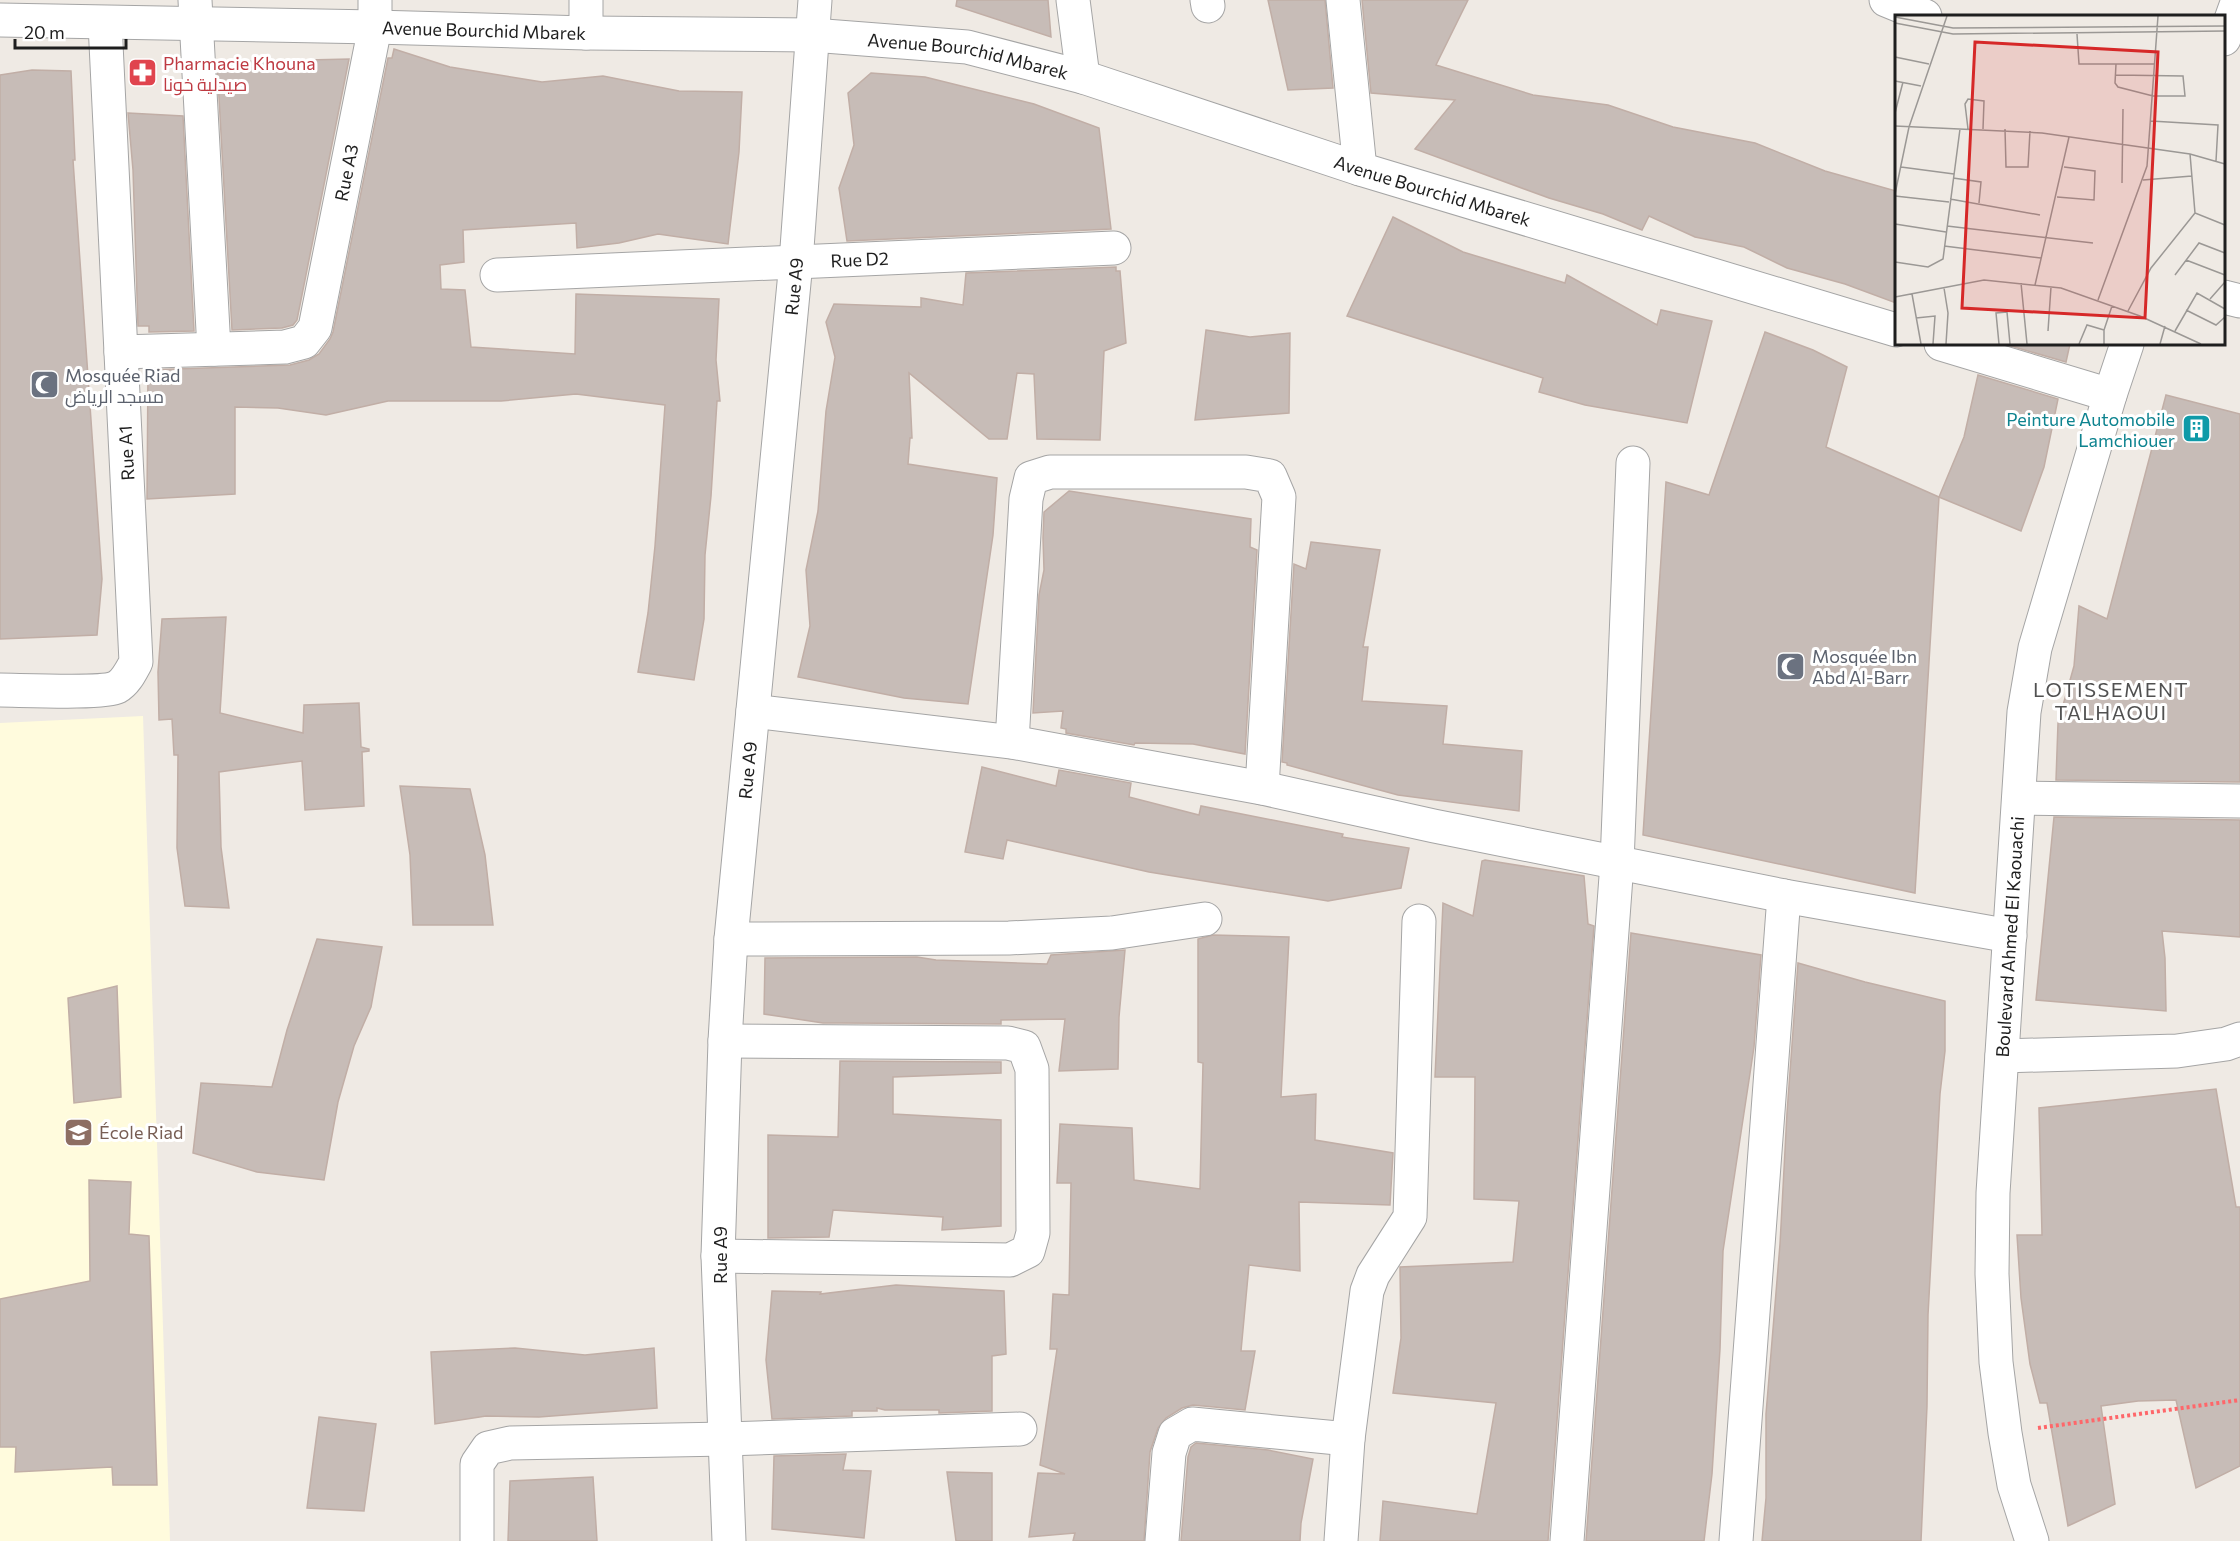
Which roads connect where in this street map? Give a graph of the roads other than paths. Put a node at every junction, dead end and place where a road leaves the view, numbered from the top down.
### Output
1 (586, 0) edge
2 (815, 0) edge
3 (1073, 0) edge
4 (1343, 0) edge
5 (1886, 0) edge
6 (2238, 0) edge
7 (195, 12) edge
8 (375, 13) edge
9 (1923, 15) edge
10 (0, 20) edge
11 (105, 23) junction
12 (586, 33) junction
13 (2225, 34) edge
14 (812, 35) junction
15 (1083, 77) junction
16 (1360, 169) junction
17 (1114, 248) dead end
18 (796, 262) junction
19 (497, 275) dead end
20 (2225, 297) edge
21 (2240, 301) edge
22 (1895, 330) edge
23 (1944, 345) edge
24 (2127, 345) edge
25 (214, 349) junction
26 (121, 352) junction
27 (2110, 395) junction
28 (1633, 463) dead end
29 (0, 690) edge
30 (753, 711) junction
31 (1012, 742) junction
32 (1262, 788) junction
33 (2019, 798) junction
34 (2240, 801) edge
35 (1617, 863) junction
36 (1784, 896) junction
37 (1205, 919) dead end
38 (1419, 921) dead end
39 (2010, 936) junction
40 (731, 939) junction
41 (725, 1041) junction
42 (2239, 1048) edge
43 (2002, 1056) junction
44 (718, 1256) junction
45 (1020, 1430) dead end
46 (726, 1439) junction
47 (1348, 1439) junction
48 (477, 1541) edge
49 (729, 1541) edge
50 (1162, 1541) edge
51 (1341, 1541) edge
52 (1567, 1541) edge
53 (1736, 1541) edge
54 (2032, 1541) edge

1 - 12 street
2 - 14 street, Rue A9
3 - 15 street
4 - 16 street
5 - 9 street
6 - 13 street
7 - 8 street, Avenue Bourchid Mbarek
7 - 11 street, Avenue Bourchid Mbarek
7 - 25 street
8 - 12 street, Avenue Bourchid Mbarek
8 - 25 street, Rue A3
10 - 11 street, Avenue Bourchid Mbarek
11 - 26 street, Rue A1
12 - 14 street, Avenue Bourchid Mbarek
14 - 15 street, Avenue Bourchid Mbarek
14 - 18 street, Rue A9
15 - 16 street, Avenue Bourchid Mbarek
16 - 22 street, Avenue Bourchid Mbarek
17 - 18 street, Rue D2
18 - 19 street, Rue D2
18 - 30 street, Rue A9
20 - 21 street
23 - 27 street
24 - 27 street, Boulevard Ahmed El Kaouachi
25 - 26 street
26 - 29 street, Rue A1
27 - 33 street, Boulevard Ahmed El Kaouachi
28 - 35 street
30 - 31 street
30 - 40 street, Rue A9
31 - 32 street
31 - 32 street
32 - 35 street
33 - 34 street
33 - 39 street, Boulevard Ahmed El Kaouachi
35 - 36 street
35 - 52 street
36 - 39 street
36 - 53 street
37 - 40 street
38 - 47 street
39 - 43 street, Boulevard Ahmed El Kaouachi
40 - 41 street, Rue A9
41 - 44 street, Rue A9
41 - 44 street
42 - 43 street
43 - 54 street, Boulevard Ahmed El Kaouachi
44 - 46 street, Rue A9
45 - 46 street
46 - 48 street
46 - 49 street, Rue A9
47 - 50 street
47 - 51 street

